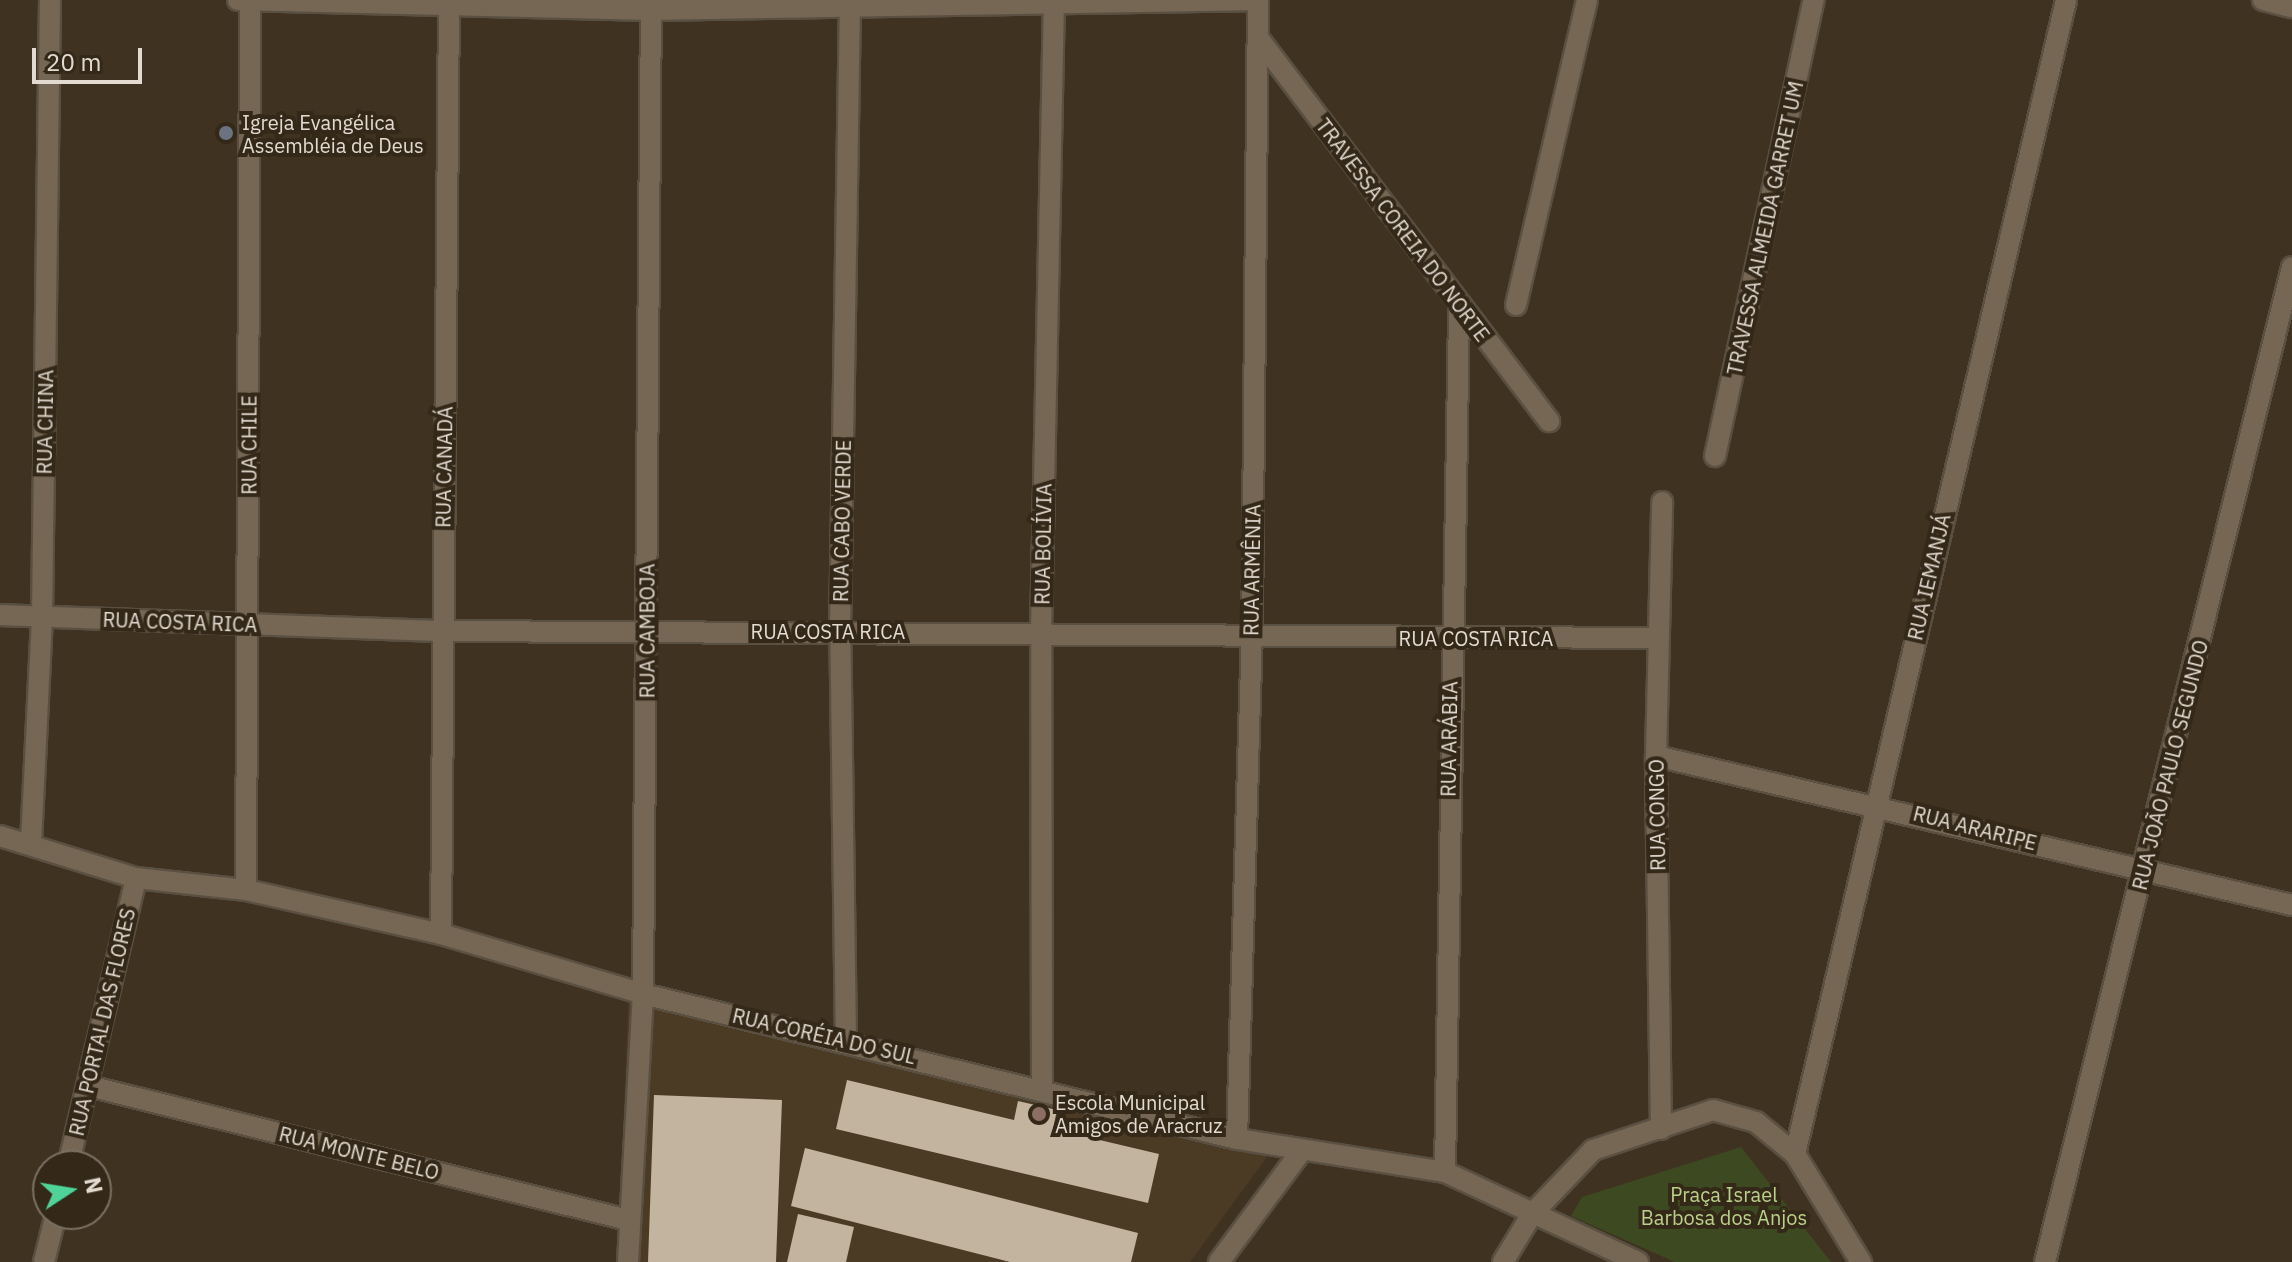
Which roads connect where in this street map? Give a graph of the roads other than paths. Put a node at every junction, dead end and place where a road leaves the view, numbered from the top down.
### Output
1 (50, 0) edge
2 (238, 0) edge
3 (250, 0) edge
4 (449, 0) edge
5 (1258, 0) edge
6 (1587, 0) edge
7 (1814, 0) edge
8 (2066, 0) edge
9 (2263, 0) edge
10 (1054, 2) edge
11 (850, 4) edge
12 (651, 5) edge
13 (2292, 7) edge
14 (1259, 39) junction
15 (2292, 267) edge
16 (1516, 305) dead end
17 (1459, 307) junction
18 (1549, 421) dead end
19 (1715, 456) dead end
20 (1662, 502) dead end
21 (0, 615) edge
22 (42, 617) junction
23 (248, 625) junction
24 (647, 629) junction
25 (442, 631) junction
26 (840, 631) junction
27 (1041, 631) junction
28 (1252, 631) junction
29 (1656, 638) junction
30 (1450, 640) junction
31 (1656, 756) junction
32 (1875, 803) junction
33 (0, 836) edge
34 (31, 843) junction
35 (2144, 869) junction
36 (136, 878) junction
37 (246, 890) junction
38 (2292, 905) edge
39 (441, 934) junction
40 (643, 994) junction
41 (846, 1041) junction
42 (89, 1086) junction
43 (1042, 1087) junction
44 (1661, 1129) junction
45 (1237, 1139) junction
46 (72, 1150) edge
47 (1300, 1153) junction
48 (1795, 1154) junction
49 (1445, 1172) junction
50 (1532, 1214) junction
51 (628, 1220) junction
52 (52, 1230) edge
53 (44, 1262) edge
54 (628, 1262) edge
55 (1219, 1262) edge
56 (1503, 1262) edge
57 (1638, 1262) edge
58 (1861, 1262) edge
59 (2045, 1262) edge

1 - 22 street, RUA CHINA
2 - 3 street
3 - 4 street
3 - 23 street, RUA CHILE
4 - 12 street
4 - 25 street, RUA CANADÁ
5 - 10 street
5 - 14 street, RUA ARMÊNIA
6 - 16 street
7 - 19 street, TRAVESSA ALMEIDA GARRET UM
8 - 32 street, RUA IEMANJÁ
9 - 13 street
10 - 11 street
10 - 27 street, RUA BOLÍVIA
11 - 12 street
11 - 26 street, RUA CABO VERDE
12 - 24 street, RUA CAMBOJA
14 - 17 street, TRAVESSA COREIA DO NORTE
14 - 28 street, RUA ARMÊNIA
15 - 35 street, RUA JOÃO PAULO SEGUNDO
17 - 18 street, TRAVESSA COREIA DO NORTE
17 - 30 street, RUA ARÁBIA
20 - 29 street, RUA CONGO
21 - 22 street, RUA COSTA RICA
22 - 23 street, RUA COSTA RICA
22 - 34 street, RUA CHINA
23 - 25 street, RUA COSTA RICA
23 - 37 street, RUA CHILE
24 - 25 street, RUA COSTA RICA
24 - 26 street, RUA COSTA RICA
24 - 40 street, RUA CAMBOJA
25 - 39 street, RUA CANADÁ
26 - 27 street, RUA COSTA RICA
26 - 41 street, RUA CABO VERDE
27 - 28 street, RUA COSTA RICA
27 - 43 street, RUA BOLÍVIA
28 - 30 street, RUA COSTA RICA
28 - 45 street, RUA ARMÊNIA
29 - 30 street, RUA COSTA RICA
29 - 31 street, RUA CONGO
30 - 49 street, RUA ARÁBIA
31 - 32 street, RUA ARARIPE
31 - 44 street, RUA CONGO
32 - 35 street, RUA ARARIPE
32 - 48 street, RUA IEMANJÁ
33 - 34 street, RUA CORÉIA DO SUL
34 - 36 street, RUA CORÉIA DO SUL
35 - 38 street, RUA ARARIPE
35 - 59 street, RUA JOÃO PAULO SEGUNDO
36 - 37 street, RUA CORÉIA DO SUL
36 - 42 street, RUA PORTAL DAS FLORES
37 - 39 street, RUA CORÉIA DO SUL
39 - 40 street, RUA CORÉIA DO SUL
40 - 41 street, RUA CORÉIA DO SUL
40 - 51 street, RUA CAMBOJA
41 - 43 street, RUA CORÉIA DO SUL
42 - 46 street, RUA PORTAL DAS FLORES
42 - 51 street, RUA MONTE BELO
43 - 45 street, RUA CORÉIA DO SUL
44 - 48 street
44 - 50 street
45 - 47 street, RUA CORÉIA DO SUL
47 - 49 street, RUA CORÉIA DO SUL
47 - 55 street
48 - 58 street
49 - 50 street, RUA CORÉIA DO SUL
50 - 56 street
50 - 57 street, RUA CORÉIA DO SUL
51 - 54 street, RUA CAMBOJA
52 - 53 street

